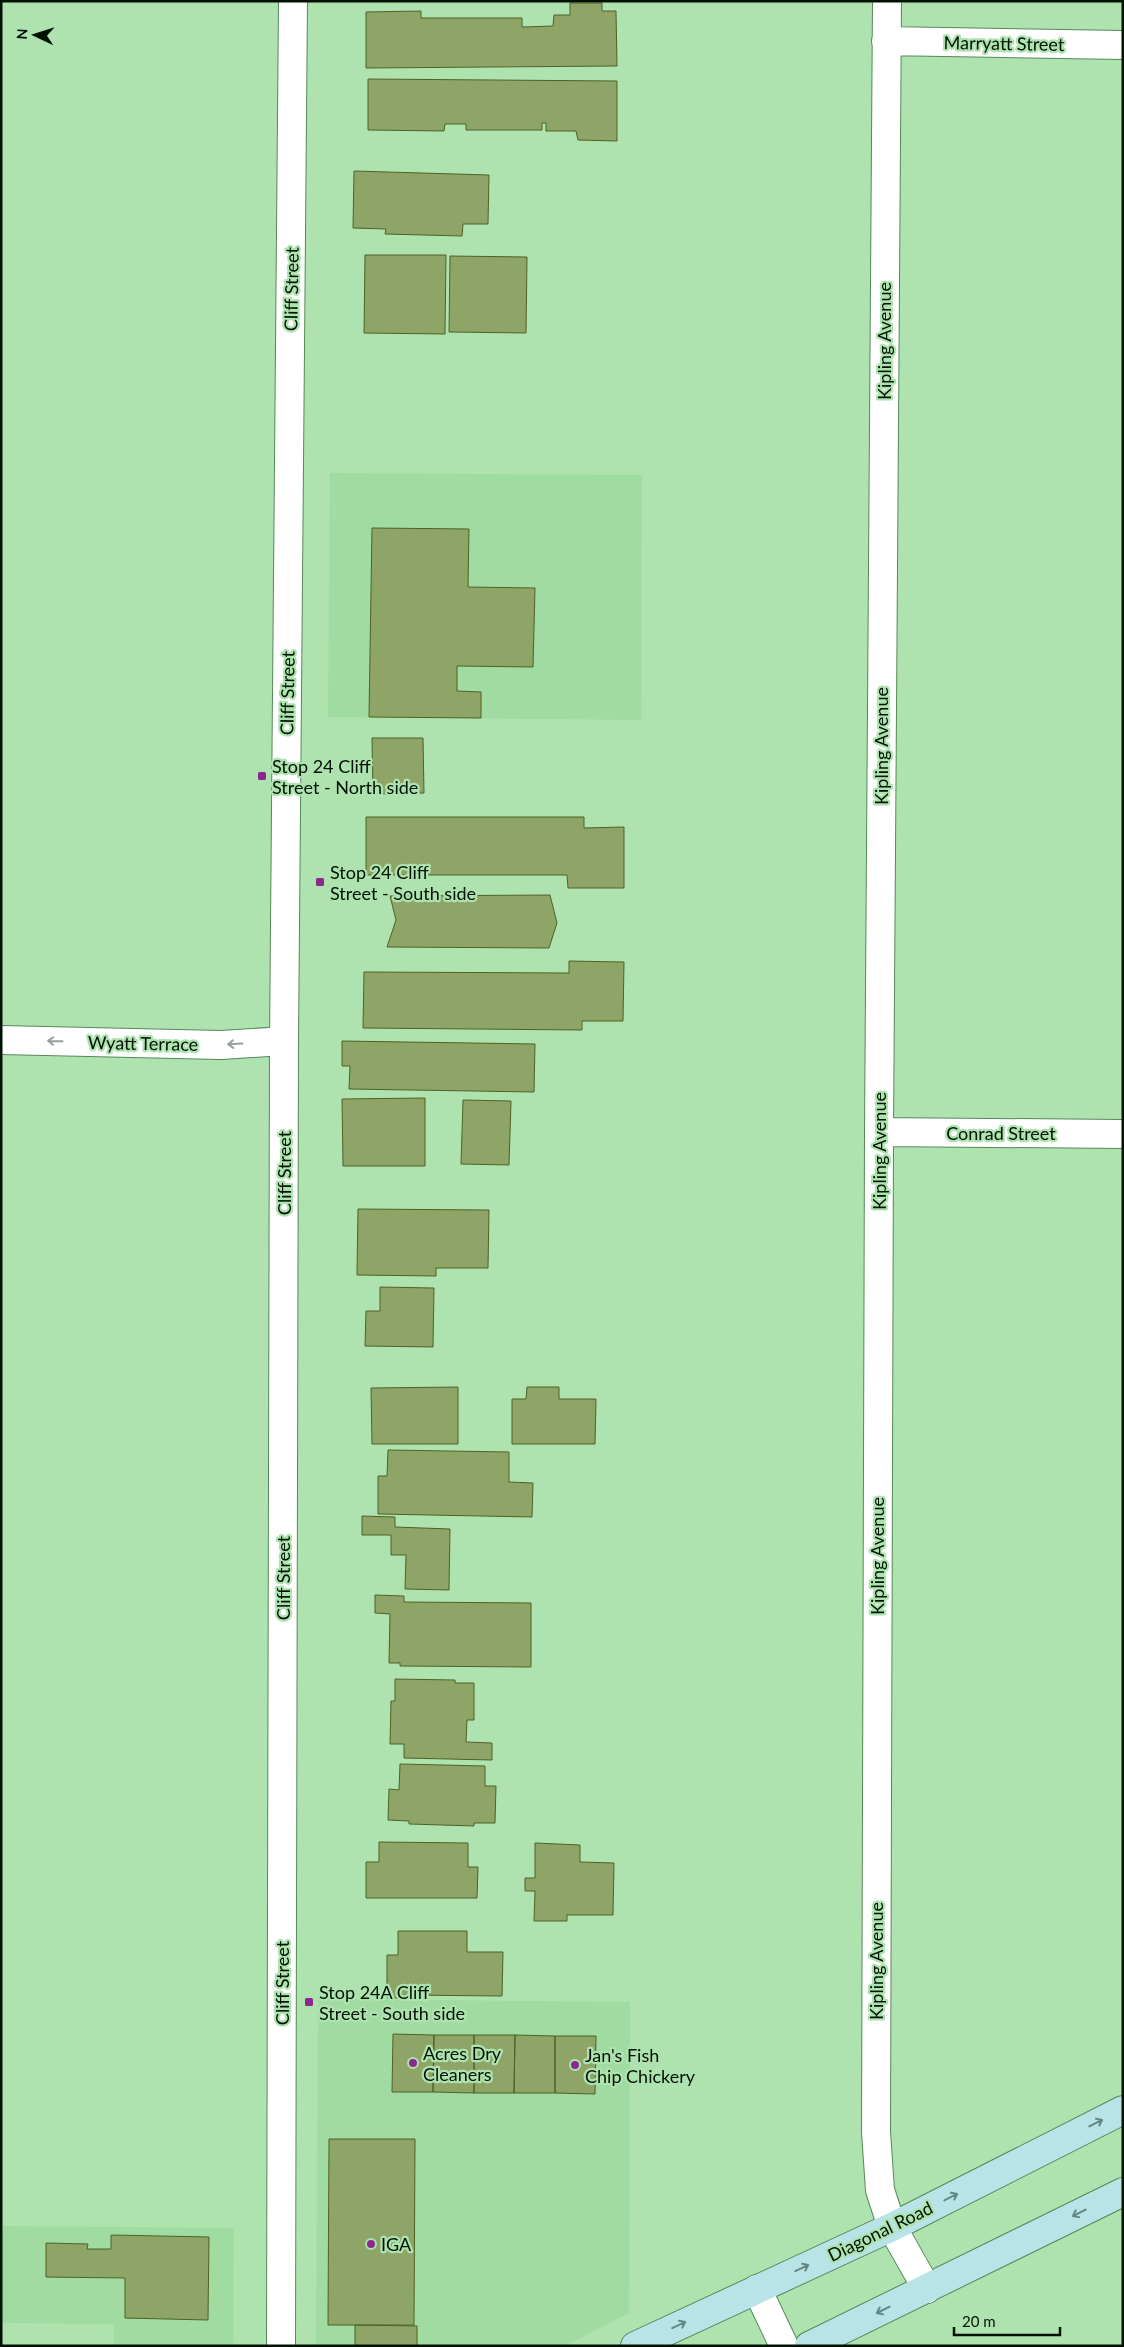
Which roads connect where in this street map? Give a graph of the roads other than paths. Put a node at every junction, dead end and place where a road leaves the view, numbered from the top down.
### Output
1 (293, 1) edge
2 (887, 1) edge
3 (886, 41) junction
4 (1123, 44) edge
5 (1, 1040) edge
6 (284, 1041) junction
7 (879, 1132) junction
8 (1123, 1134) edge
9 (1123, 2110) edge
10 (1123, 2192) edge
11 (892, 2227) junction
12 (757, 2289) junction
13 (927, 2289) junction
14 (281, 2346) edge
15 (635, 2346) edge
16 (784, 2346) edge
17 (810, 2346) edge

1 - 6 street, Cliff Street
2 - 3 street, Kipling Avenue
3 - 4 street, Marryatt Street
3 - 7 street, Kipling Avenue
6 -> 5 street, Wyatt Terrace
6 - 14 street, Cliff Street
7 - 8 street, Conrad Street
7 - 11 street, Kipling Avenue
11 -> 9 main road, Diagonal Road
10 -> 13 main road
12 -> 11 main road, Diagonal Road
11 - 13 street, Kipling Avenue
15 -> 12 main road, Diagonal Road
12 - 16 street
13 -> 17 main road

